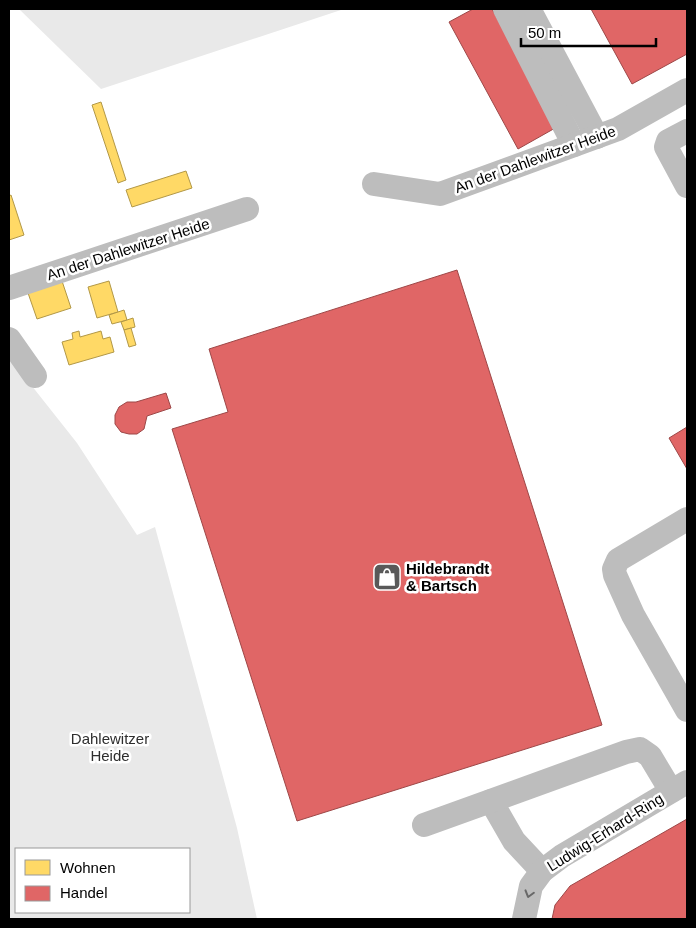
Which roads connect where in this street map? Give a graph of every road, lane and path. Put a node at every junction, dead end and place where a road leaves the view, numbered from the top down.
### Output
1 (505, 9) edge
2 (529, 9) edge
3 (687, 90) edge
4 (647, 113) junction
5 (687, 131) edge
6 (598, 137) junction
7 (574, 145) junction
8 (666, 147) junction
9 (374, 184) dead end
10 (687, 186) edge
11 (247, 209) dead end
12 (9, 288) edge
13 (9, 339) edge
14 (35, 376) dead end
15 (687, 519) edge
16 (687, 710) edge
17 (679, 787) edge
18 (491, 801) junction
19 (424, 825) dead end
20 (542, 871) junction
21 (524, 919) edge

1 - 7 street
2 - 6 street
3 - 4 street, An der Dahlewitzer Heide
4 - 6 street, An der Dahlewitzer Heide
4 - 8 street
5 - 8 street
6 - 7 street, An der Dahlewitzer Heide
7 - 9 street, An der Dahlewitzer Heide
8 - 10 street
11 - 12 street, An der Dahlewitzer Heide
13 - 14 street
15 - 16 street
17 - 18 street
17 - 20 street, Ludwig-Erhard-Ring
18 - 19 street
18 - 20 street
20 -> 21 street, Ludwig-Erhard-Ring

